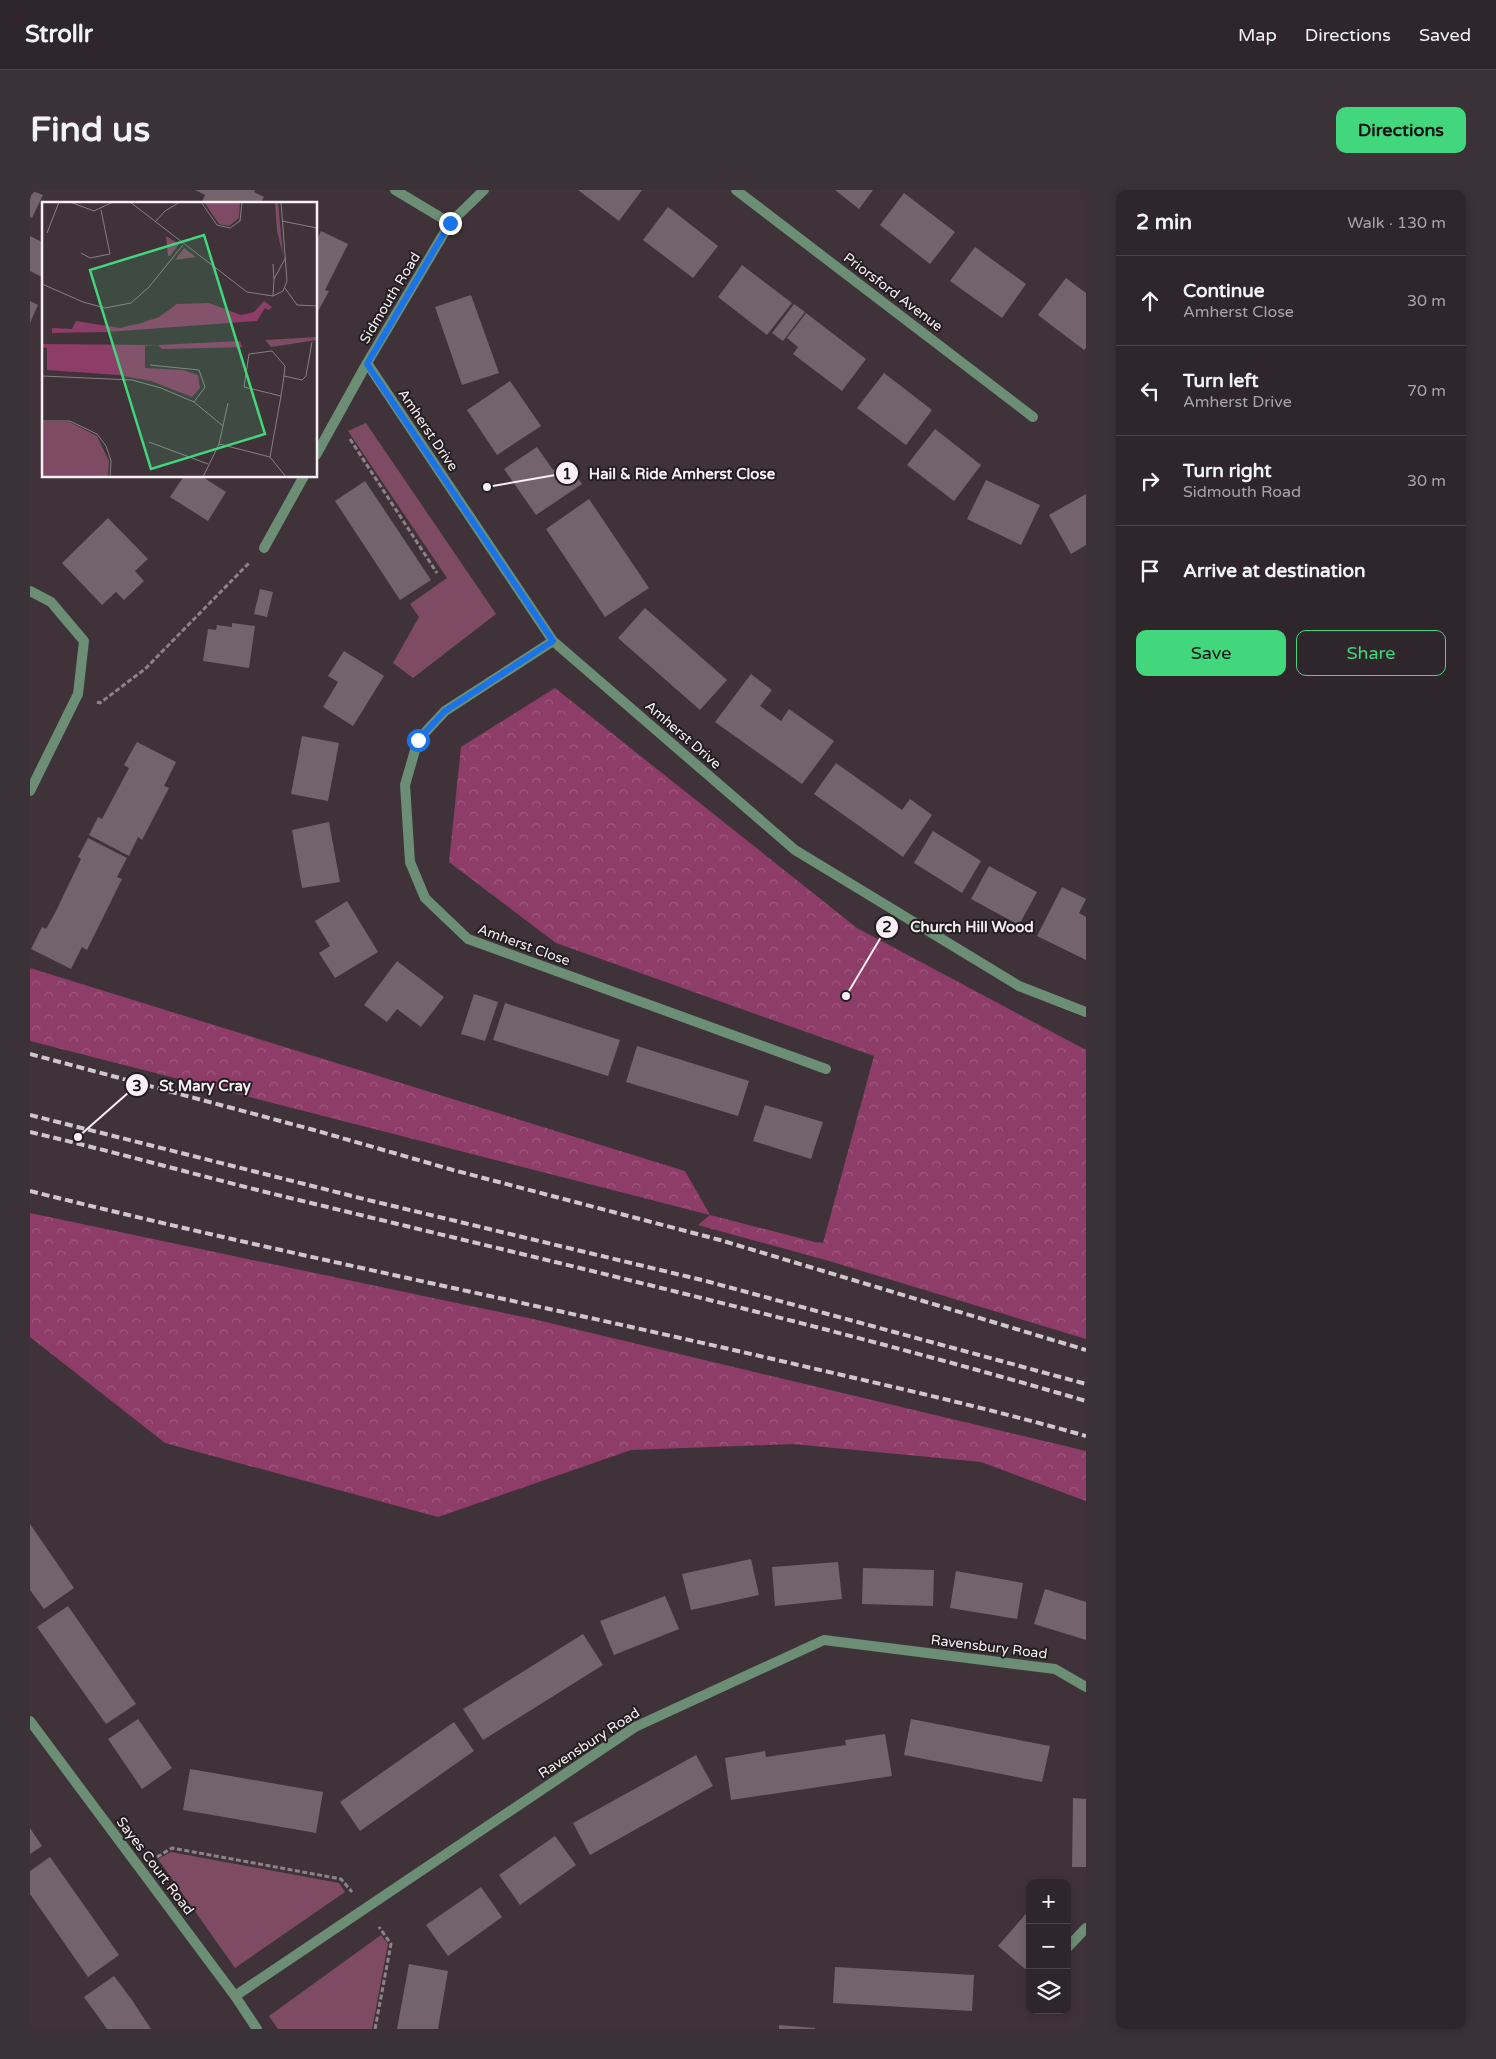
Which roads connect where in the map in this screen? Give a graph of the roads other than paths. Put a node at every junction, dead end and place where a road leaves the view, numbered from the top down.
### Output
1 (395, 190) edge
2 (484, 190) edge
3 (736, 190) edge
4 (450, 223) junction
5 (367, 364) junction
6 (1033, 417) dead end
7 (318, 451) edge
8 (303, 478) edge
9 (264, 548) road end
10 (30, 591) edge
11 (553, 641) junction
12 (30, 791) edge
13 (1086, 1012) edge
14 (826, 1069) dead end
15 (1086, 1687) edge
16 (30, 1721) edge
17 (1086, 1928) edge
18 (1071, 1944) edge
19 (235, 1996) junction
20 (257, 2029) edge

1 - 4 street
2 - 4 street, Sidmouth Road
3 - 6 street, Priorsford Avenue
4 - 5 street, Sidmouth Road
5 - 7 street, Sidmouth Road
5 - 11 street, Amherst Drive
8 - 9 street
10 - 12 street
11 - 13 street, Amherst Drive
11 - 14 street, Amherst Close
15 - 19 street, Ravensbury Road
16 - 19 street, Sayes Court Road
17 - 18 street
19 - 20 street, Sayes Court Road

